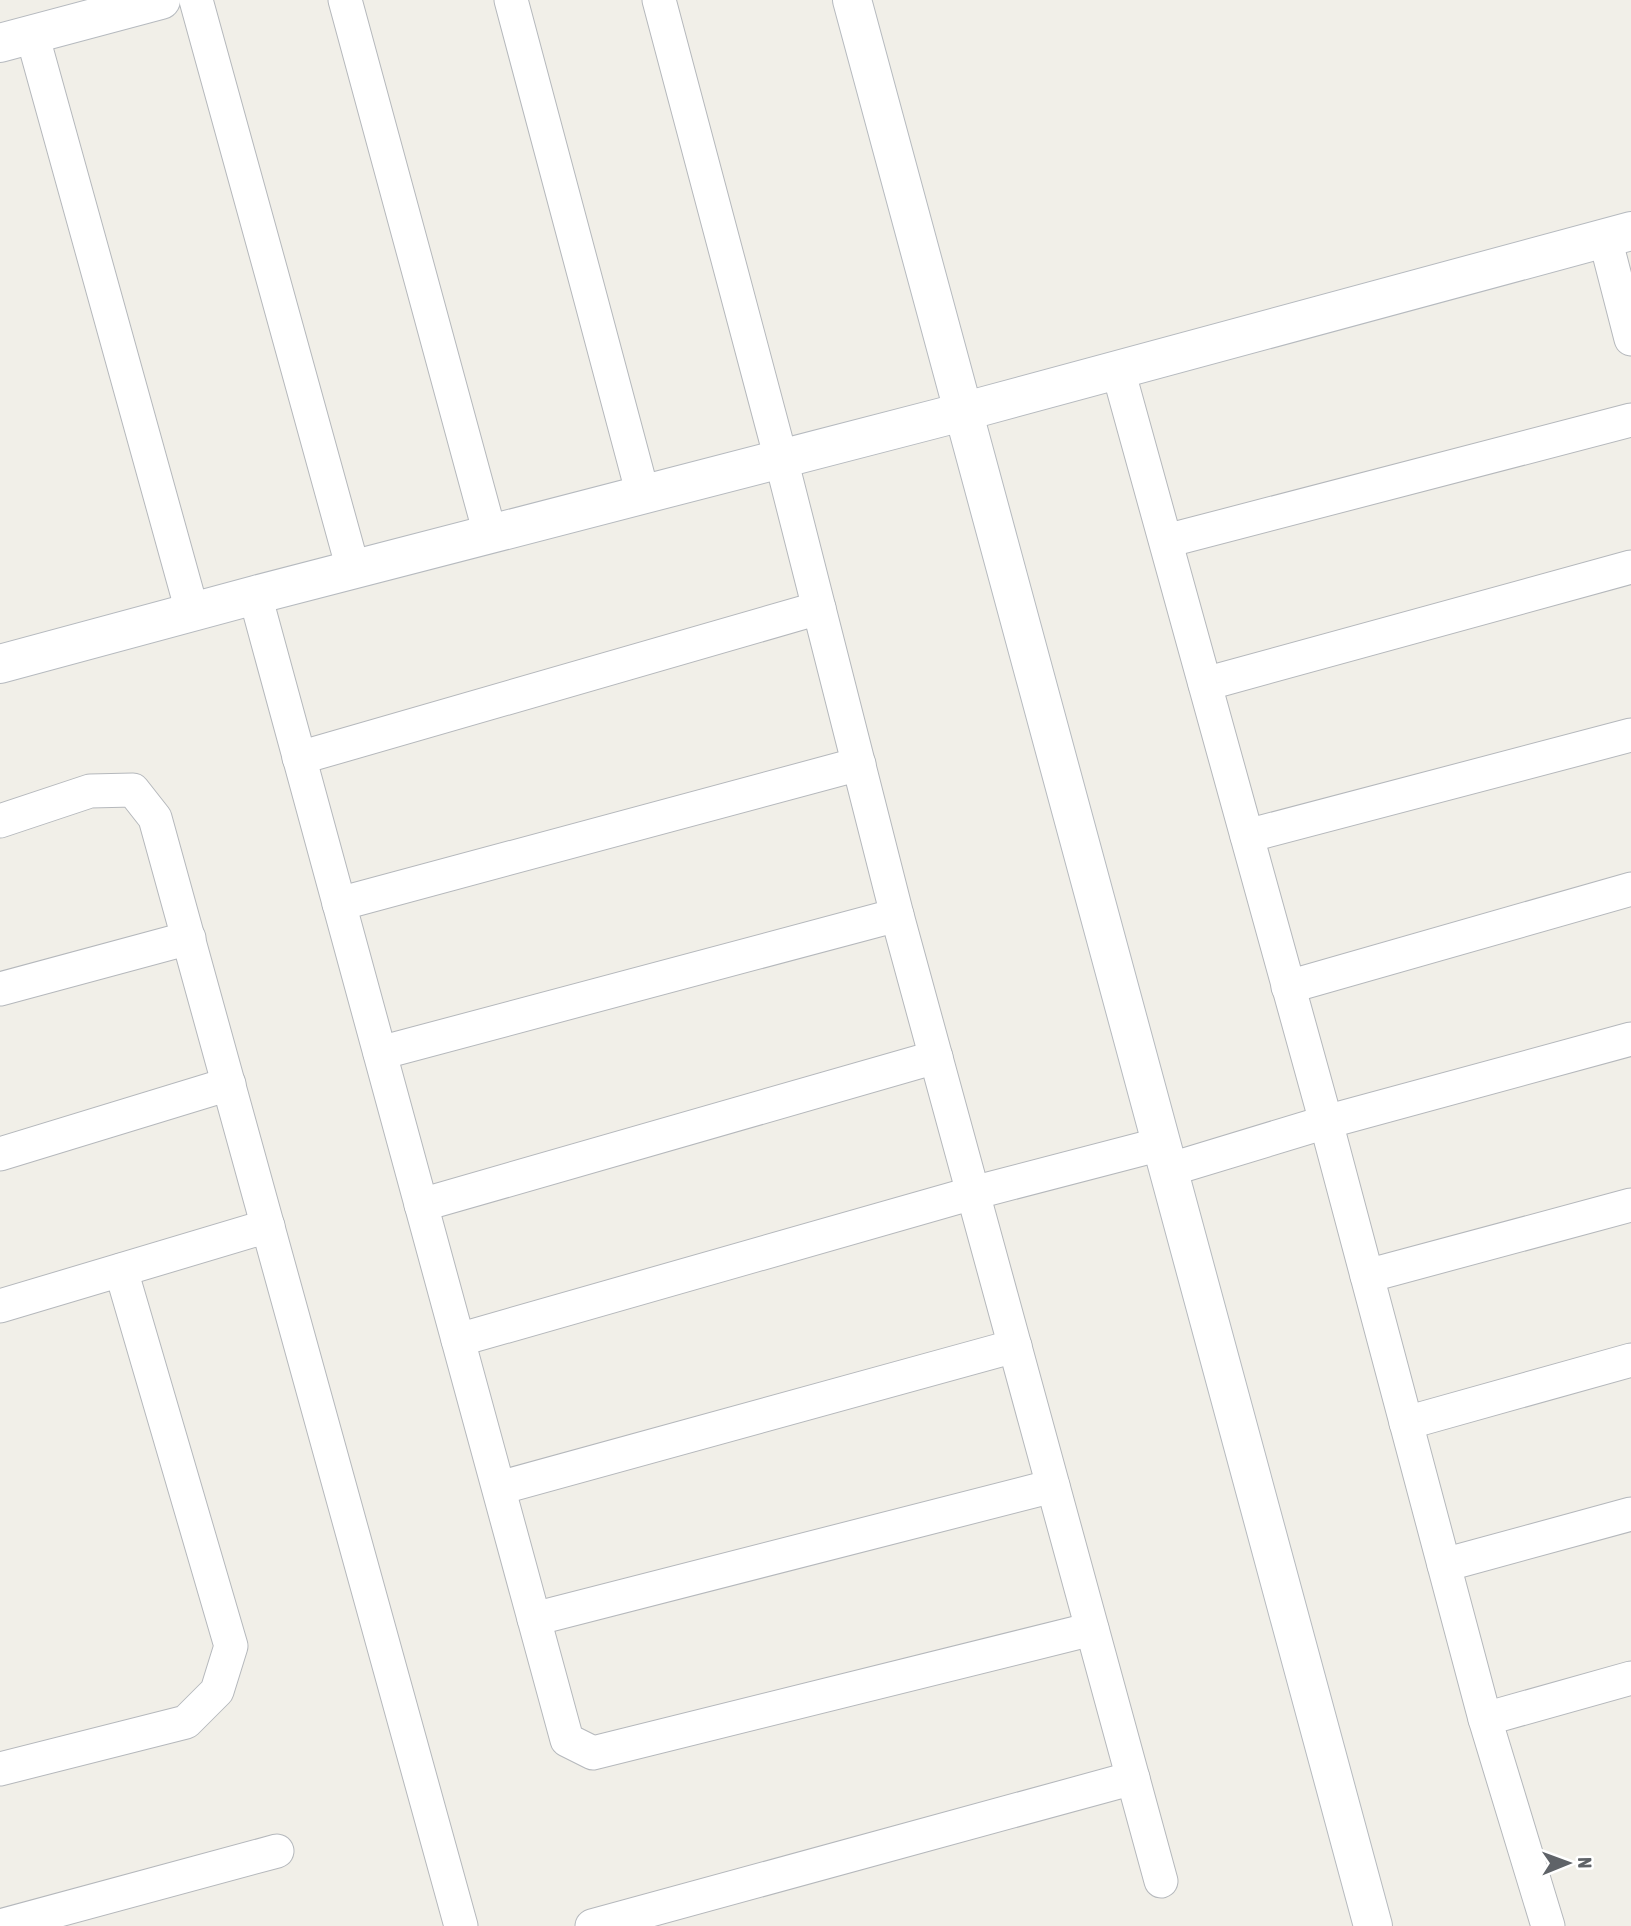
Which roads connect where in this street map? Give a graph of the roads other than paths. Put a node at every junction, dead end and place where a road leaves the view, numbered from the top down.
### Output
1 (161, 0) edge
2 (196, 0) edge
3 (345, 0) edge
4 (512, 0) edge
5 (659, 0) edge
6 (852, 0) edge
7 (16, 39) edge
8 (1618, 235) edge
9 (1631, 339) edge
10 (1118, 369) junction
11 (962, 412) junction
12 (1631, 420) edge
13 (781, 459) junction
14 (643, 495) junction
15 (490, 534) junction
16 (1166, 541) junction
17 (1631, 567) edge
18 (354, 569) junction
19 (255, 595) junction
20 (819, 608) junction
21 (192, 611) junction
22 (0, 664) edge
23 (1205, 684) junction
24 (1631, 735) edge
25 (299, 758) junction
26 (859, 764) junction
27 (0, 821) edge
28 (1247, 836) junction
29 (1631, 890) edge
30 (339, 904) junction
31 (897, 915) junction
32 (189, 939) junction
33 (1288, 987) junction
34 (0, 989) edge
35 (1631, 1039) edge
36 (380, 1053) junction
37 (936, 1057) junction
38 (229, 1084) junction
39 (1326, 1122) junction
40 (0, 1154) edge
41 (1164, 1157) junction
42 (973, 1193) junction
43 (421, 1205) junction
44 (1631, 1205) edge
45 (268, 1226) junction
46 (121, 1270) junction
47 (1367, 1276) junction
48 (0, 1306) edge
49 (458, 1340) junction
50 (1015, 1346) junction
51 (1631, 1360) edge
52 (1406, 1423) junction
53 (1053, 1486) junction
54 (499, 1488) junction
55 (1631, 1514) edge
56 (1444, 1565) junction
57 (534, 1619) junction
58 (1092, 1629) junction
59 (1631, 1678) edge
60 (1485, 1719) junction
61 (0, 1769) edge
62 (1133, 1779) junction
63 (277, 1851) dead end
64 (1161, 1881) dead end
65 (0, 1926) edge
66 (461, 1926) edge
67 (592, 1926) edge
68 (1373, 1926) edge
69 (1548, 1926) edge

1 - 7 street
2 - 18 street
3 - 15 street
4 - 14 street
5 - 13 street
6 - 11 street
7 - 21 street
8 - 9 street
8 - 10 street
10 - 11 street
10 - 16 street
11 - 13 street
11 - 41 street
12 - 16 street
13 - 14 street
13 - 20 street
14 - 15 street
15 - 18 street
16 - 23 street
17 - 23 street
18 - 19 street
19 - 21 street
19 - 25 street
20 - 25 street
20 - 26 street
21 - 22 street
23 - 28 street
24 - 28 street
25 - 30 street
26 - 30 street
26 - 31 street
27 - 32 street
28 - 33 street
29 - 33 street
30 - 36 street
31 - 36 street
31 - 37 street
32 - 34 street
32 - 38 street
33 - 39 street
35 - 39 street
36 - 43 street
37 - 42 street
37 - 43 street
38 - 40 street
38 - 45 street
39 - 41 street
39 - 47 street
41 - 42 street
41 - 68 street
42 - 49 street
42 - 50 street
43 - 49 street
44 - 47 street
45 - 46 street
45 - 66 street
46 - 48 street
46 - 61 street
47 - 52 street
49 - 54 street
50 - 53 street
50 - 54 street
51 - 52 street
52 - 56 street
53 - 57 street
53 - 58 street
54 - 57 street
55 - 56 street
56 - 60 street
57 - 58 street
58 - 62 street
59 - 60 street
60 - 69 street
62 - 64 street
62 - 67 street
63 - 65 street

